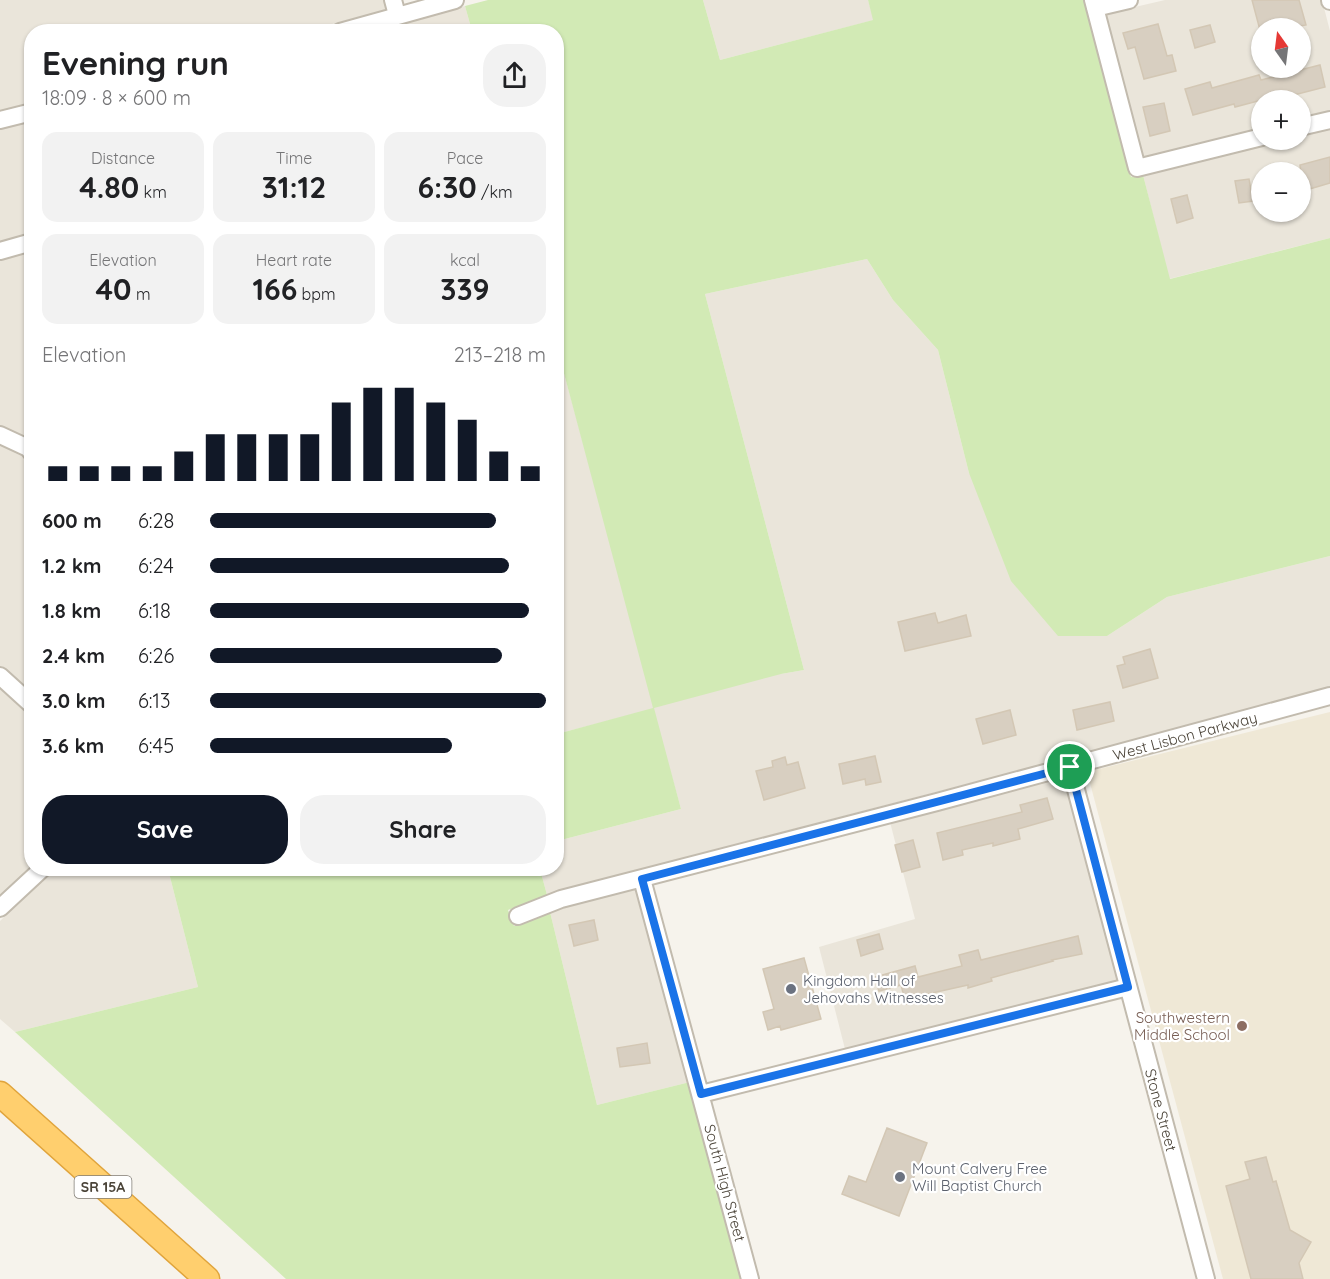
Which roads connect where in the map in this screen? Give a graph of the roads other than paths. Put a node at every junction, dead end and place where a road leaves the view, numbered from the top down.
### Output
1 (455, 0) edge
2 (1129, 0) edge
3 (1094, 4) edge
4 (395, 8) edge
5 (383, 24) edge
6 (24, 114) edge
7 (0, 120) edge
8 (1330, 120) edge
9 (1311, 124) edge
10 (1251, 140) edge
11 (24, 244) edge
12 (0, 251) edge
13 (0, 435) edge
14 (24, 446) edge
15 (0, 676) edge
16 (1330, 696) edge
17 (24, 698) edge
18 (1070, 767) junction
19 (34, 876) edge
20 (642, 879) junction
21 (0, 908) edge
22 (518, 916) dead end
23 (1128, 987) junction
24 (0, 1094) edge
25 (701, 1094) junction
26 (207, 1279) edge
27 (750, 1279) edge
28 (1206, 1279) edge

1 - 4 street
2 - 3 street
3 - 10 street
4 - 5 street
6 - 7 street
8 - 9 street
11 - 12 street
13 - 14 street
15 - 17 street
16 - 18 street, West Lisbon Parkway
18 - 20 street, West Lisbon Parkway
18 - 23 street, Stone Street
19 - 21 street
20 - 22 street, West Lisbon Parkway
20 - 25 street, South High Street
23 - 25 street
23 - 28 street, Stone Street
24 - 26 highway, SR 15A
25 - 27 street, South High Street

